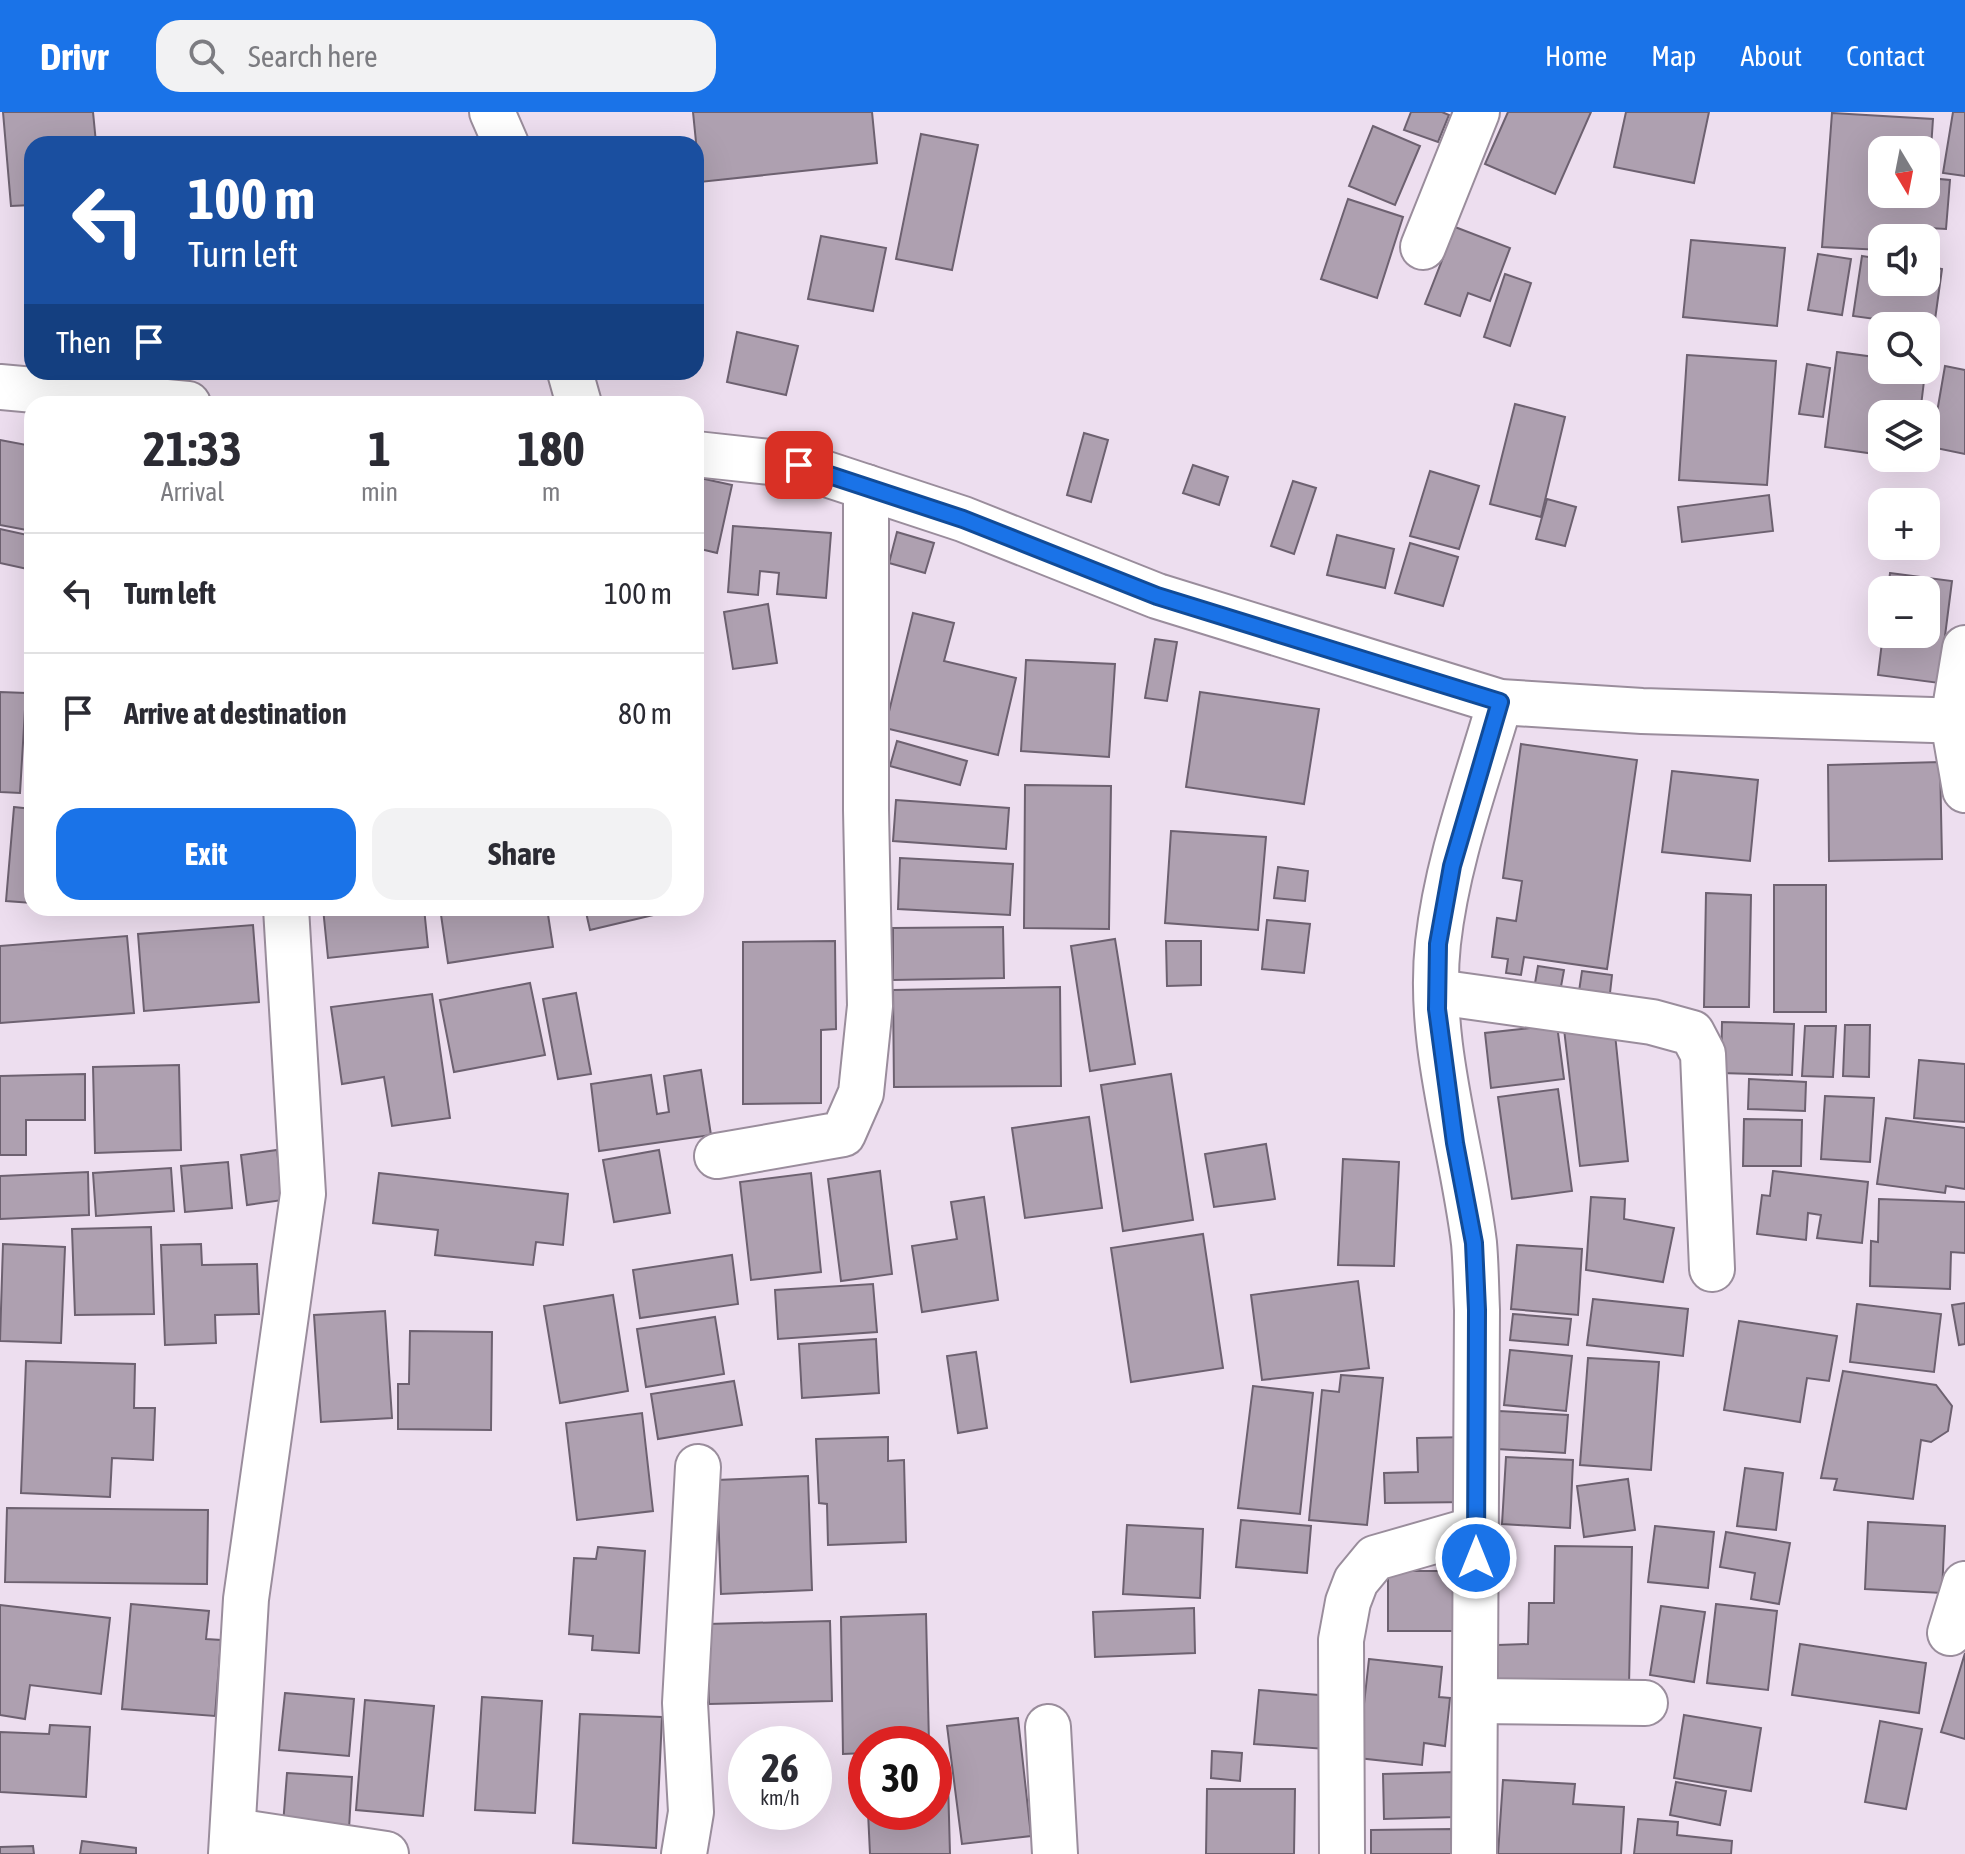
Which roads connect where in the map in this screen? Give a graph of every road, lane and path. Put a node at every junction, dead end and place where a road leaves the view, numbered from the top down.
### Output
1 (492, 112) edge
2 (1477, 112) edge
3 (502, 136) edge
4 (1423, 247) dead end
5 (0, 387) edge
6 (100, 396) edge
7 (704, 455) edge
8 (866, 487) junction
9 (1965, 648) edge
10 (1500, 702) junction
11 (1959, 721) edge
12 (1965, 790) edge
13 (286, 916) edge
14 (1437, 992) junction
15 (717, 1156) dead end
16 (1712, 1269) dead end
17 (698, 1467) dead end
18 (1476, 1529) junction
19 (1965, 1584) edge
20 (1950, 1633) dead end
21 (1475, 1701) junction
22 (1645, 1703) dead end
23 (1048, 1727) dead end
24 (233, 1842) edge
25 (386, 1854) edge
26 (684, 1854) edge
27 (1055, 1854) edge
28 (1342, 1854) edge
29 (1474, 1854) edge

1 - 3 street
2 - 4 street
5 - 6 street
7 - 8 street
8 - 10 street
8 - 15 street
9 - 11 street
10 - 11 street
10 - 14 street
11 - 12 street
13 - 24 street
14 - 16 street
14 - 18 street
17 - 26 street
18 - 21 street
18 - 28 street
19 - 20 street
21 - 22 street
21 - 29 street
23 - 27 street
24 - 25 street

